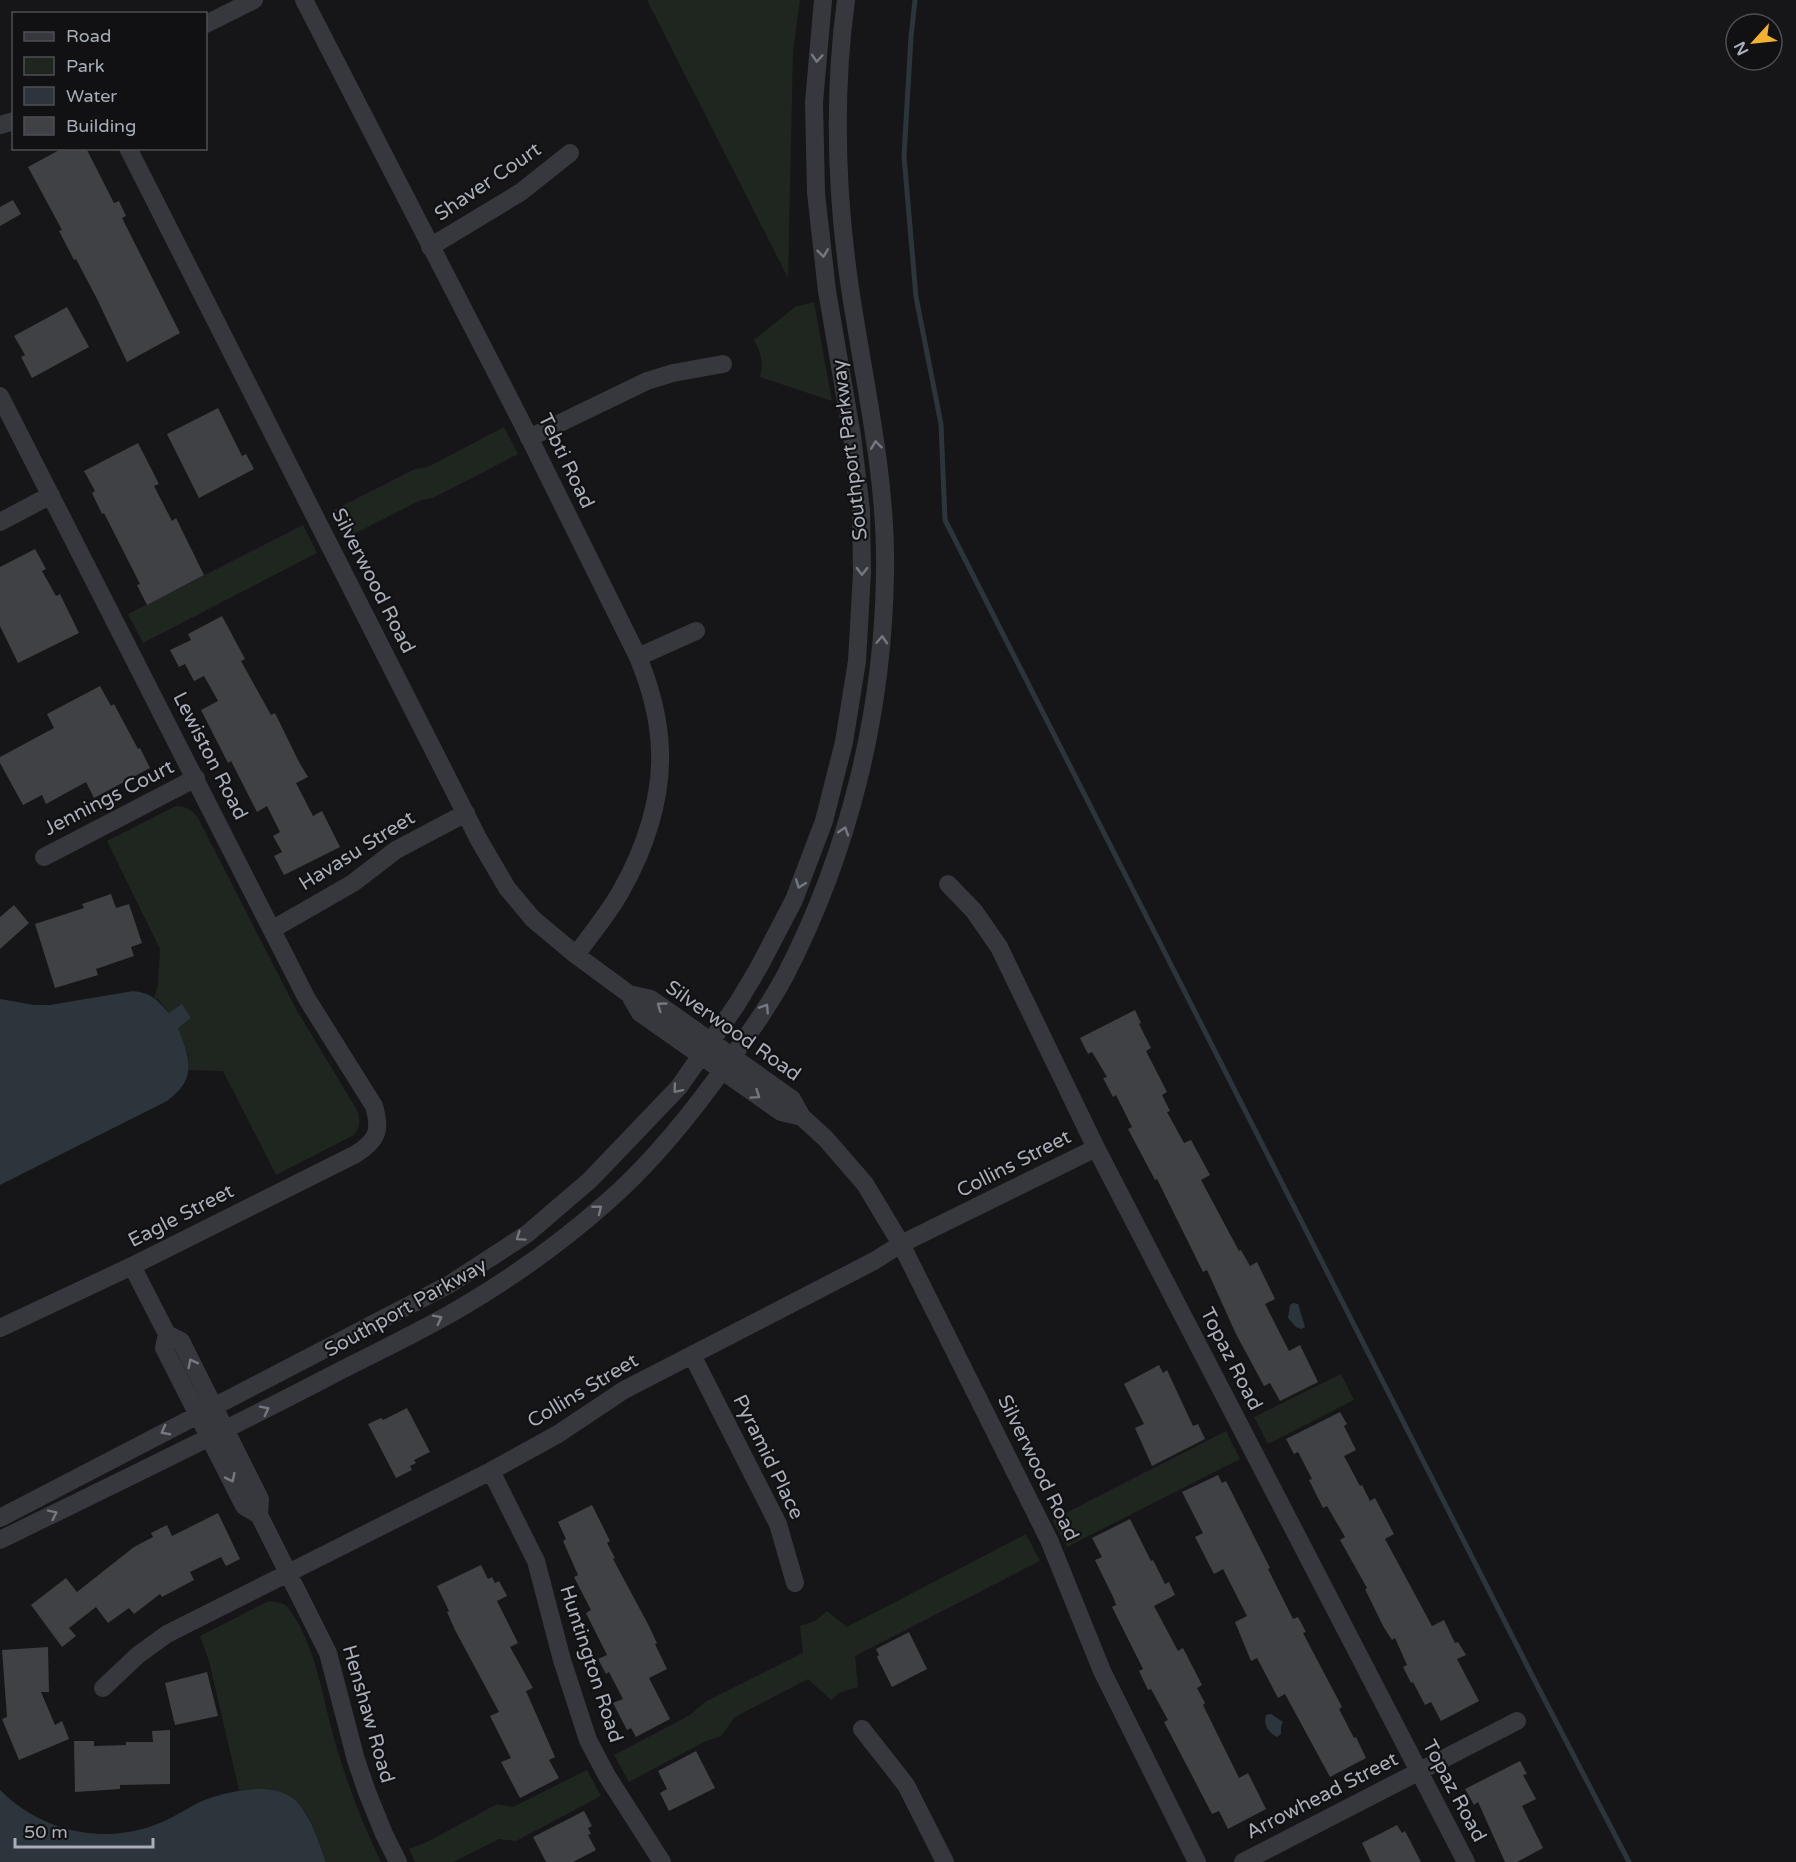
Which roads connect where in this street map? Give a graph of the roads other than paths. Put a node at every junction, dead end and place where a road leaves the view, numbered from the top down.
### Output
1 (254, 0) edge
2 (304, 0) edge
3 (823, 0) edge
4 (846, 0) edge
5 (207, 24) edge
6 (129, 150) edge
7 (570, 153) dead end
8 (430, 247) junction
9 (723, 364) dead end
10 (0, 396) edge
11 (530, 438) junction
12 (51, 495) junction
13 (0, 522) edge
14 (696, 631) dead end
15 (638, 657) junction
16 (195, 778) junction
17 (466, 813) junction
18 (44, 857) dead end
19 (948, 884) dead end
20 (273, 929) junction
21 (576, 955) junction
22 (706, 1049) junction
23 (727, 1064) junction
24 (377, 1135) joint
25 (1096, 1148) junction
26 (902, 1244) junction
27 (132, 1266) junction
28 (0, 1328) edge
29 (692, 1355) junction
30 (206, 1410) junction
31 (218, 1434) junction
32 (492, 1472) junction
33 (0, 1518) edge
34 (0, 1540) edge
35 (288, 1573) junction
36 (795, 1583) dead end
37 (103, 1688) dead end
38 (1517, 1721) dead end
39 (862, 1729) dead end
40 (1419, 1772) junction
41 (398, 1862) edge
42 (662, 1862) edge
43 (945, 1862) edge
44 (1197, 1862) edge
45 (1243, 1862) edge
46 (1466, 1862) edge

1 - 5 street
2 - 8 street, Tebti Road
3 -> 22 street, Southport Parkway
23 -> 4 street, Southport Parkway
6 - 17 street, Silverwood Road
7 - 8 street, Shaver Court
8 - 11 street, Tebti Road
9 - 11 street
10 - 12 street, Lewiston Road
11 - 15 street, Tebti Road
12 - 13 street
12 - 16 street, Lewiston Road
14 - 15 street
15 - 21 street, Tebti Road
16 - 18 street, Jennings Court
16 - 20 street, Lewiston Road
17 - 20 street, Havasu Street
17 - 21 street, Silverwood Road
19 - 25 street, Topaz Road
20 - 24 street, Lewiston Road
21 - 22 street, Silverwood Road
22 - 23 street, Silverwood Road
22 -> 30 street, Southport Parkway
23 - 26 street, Silverwood Road
31 -> 23 street, Southport Parkway
24 - 27 street, Eagle Street
25 - 26 street, Collins Street
25 - 40 street, Topaz Road
26 - 29 street, Collins Street
26 - 44 street, Silverwood Road
27 - 28 street, Eagle Street
27 - 30 street, Henshaw Road
29 - 32 street, Collins Street
29 - 36 street, Pyramid Place
30 - 31 street, Henshaw Road
30 -> 33 street, Southport Parkway
34 -> 31 street, Southport Parkway
31 - 35 street, Henshaw Road
32 - 35 street, Collins Street
32 - 42 street, Huntington Road
35 - 37 street, Collins Street
35 - 41 street, Henshaw Road
38 - 40 street, Arrowhead Street
39 - 43 street
40 - 45 street, Arrowhead Street
40 - 46 street, Topaz Road

